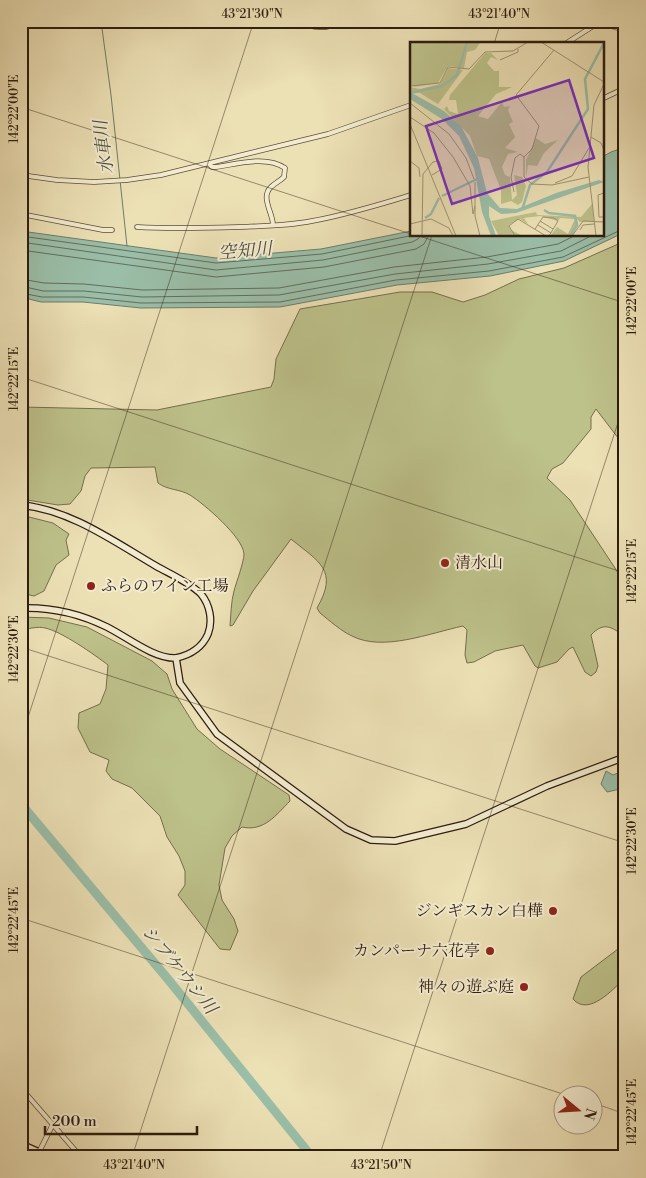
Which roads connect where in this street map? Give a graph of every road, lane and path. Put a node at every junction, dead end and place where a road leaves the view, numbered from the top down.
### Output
1 (301, 21) edge
2 (340, 21) edge
3 (602, 21) edge
4 (568, 42) edge
5 (625, 88) edge
6 (604, 98) edge
7 (410, 104) edge
8 (210, 165) junction
9 (21, 175) edge
10 (410, 195) edge
11 (21, 214) edge
12 (273, 226) junction
13 (137, 228) dead end
14 (112, 230) dead end
15 (21, 505) edge
16 (21, 608) edge
17 (176, 658) junction
18 (625, 757) edge
19 (21, 1088) edge
20 (52, 1124) junction
21 (21, 1144) edge
22 (39, 1152) junction
23 (50, 1157) edge
24 (81, 1157) edge

1 - 2 highway
3 - 4 street
5 - 6 street
7 - 8 street
8 - 9 street
8 - 12 street
10 - 12 street
11 - 14 street
12 - 13 street
15 - 17 street
16 - 17 street
17 - 18 street
19 - 20 street
20 - 22 street
20 - 24 street
21 - 22 street
22 - 23 street

